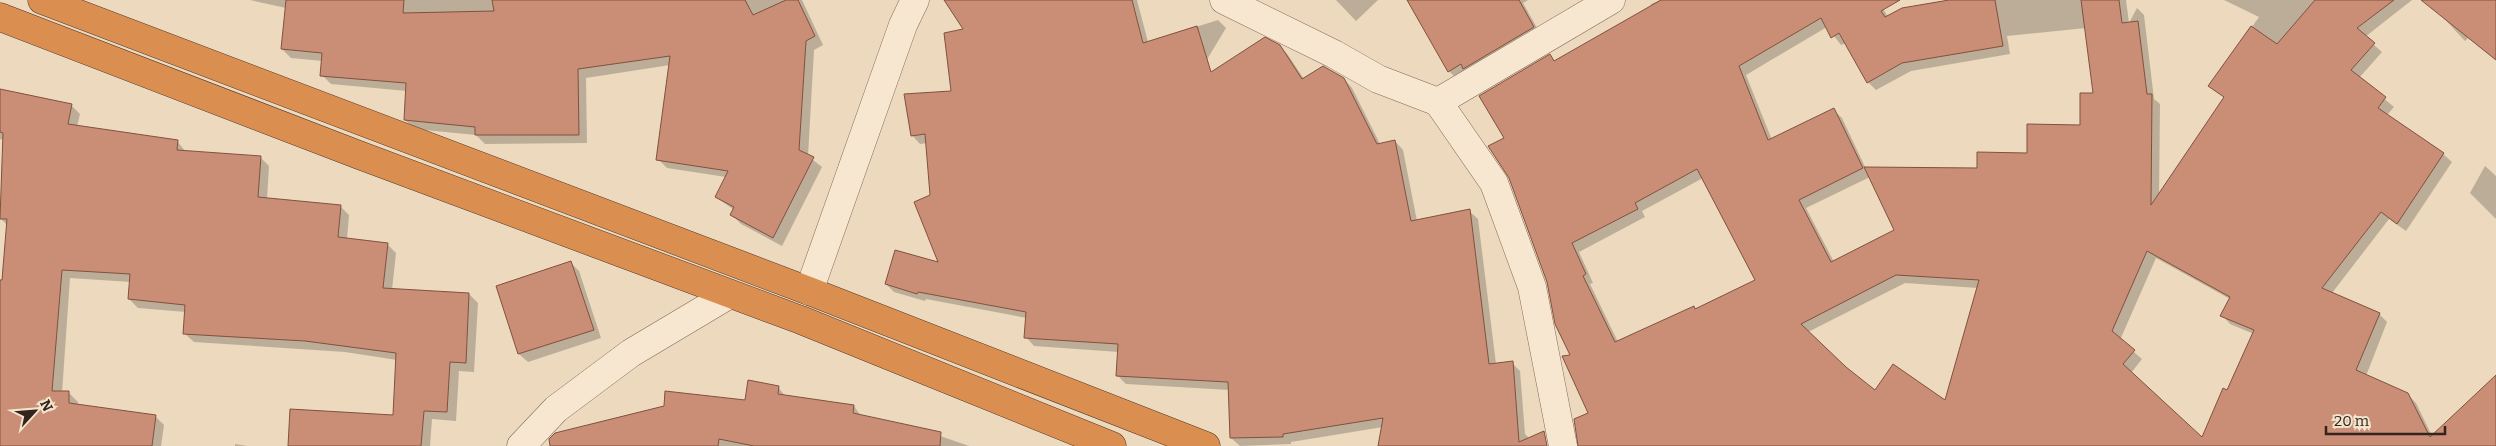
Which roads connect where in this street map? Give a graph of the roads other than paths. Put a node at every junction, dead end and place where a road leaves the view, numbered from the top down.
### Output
1 (42, 0) edge
2 (915, 0) edge
3 (1224, 0) edge
4 (1610, 0) edge
5 (0, 17) edge
6 (1438, 102) junction
7 (810, 290) junction
8 (730, 294) junction
9 (521, 446) edge
10 (1112, 446) edge
11 (1206, 446) edge
12 (1563, 446) edge

1 - 7 highway
2 - 7 street
3 - 6 street
4 - 6 street
5 - 8 highway
6 - 12 street
7 - 11 highway
8 - 9 street
8 - 10 highway

